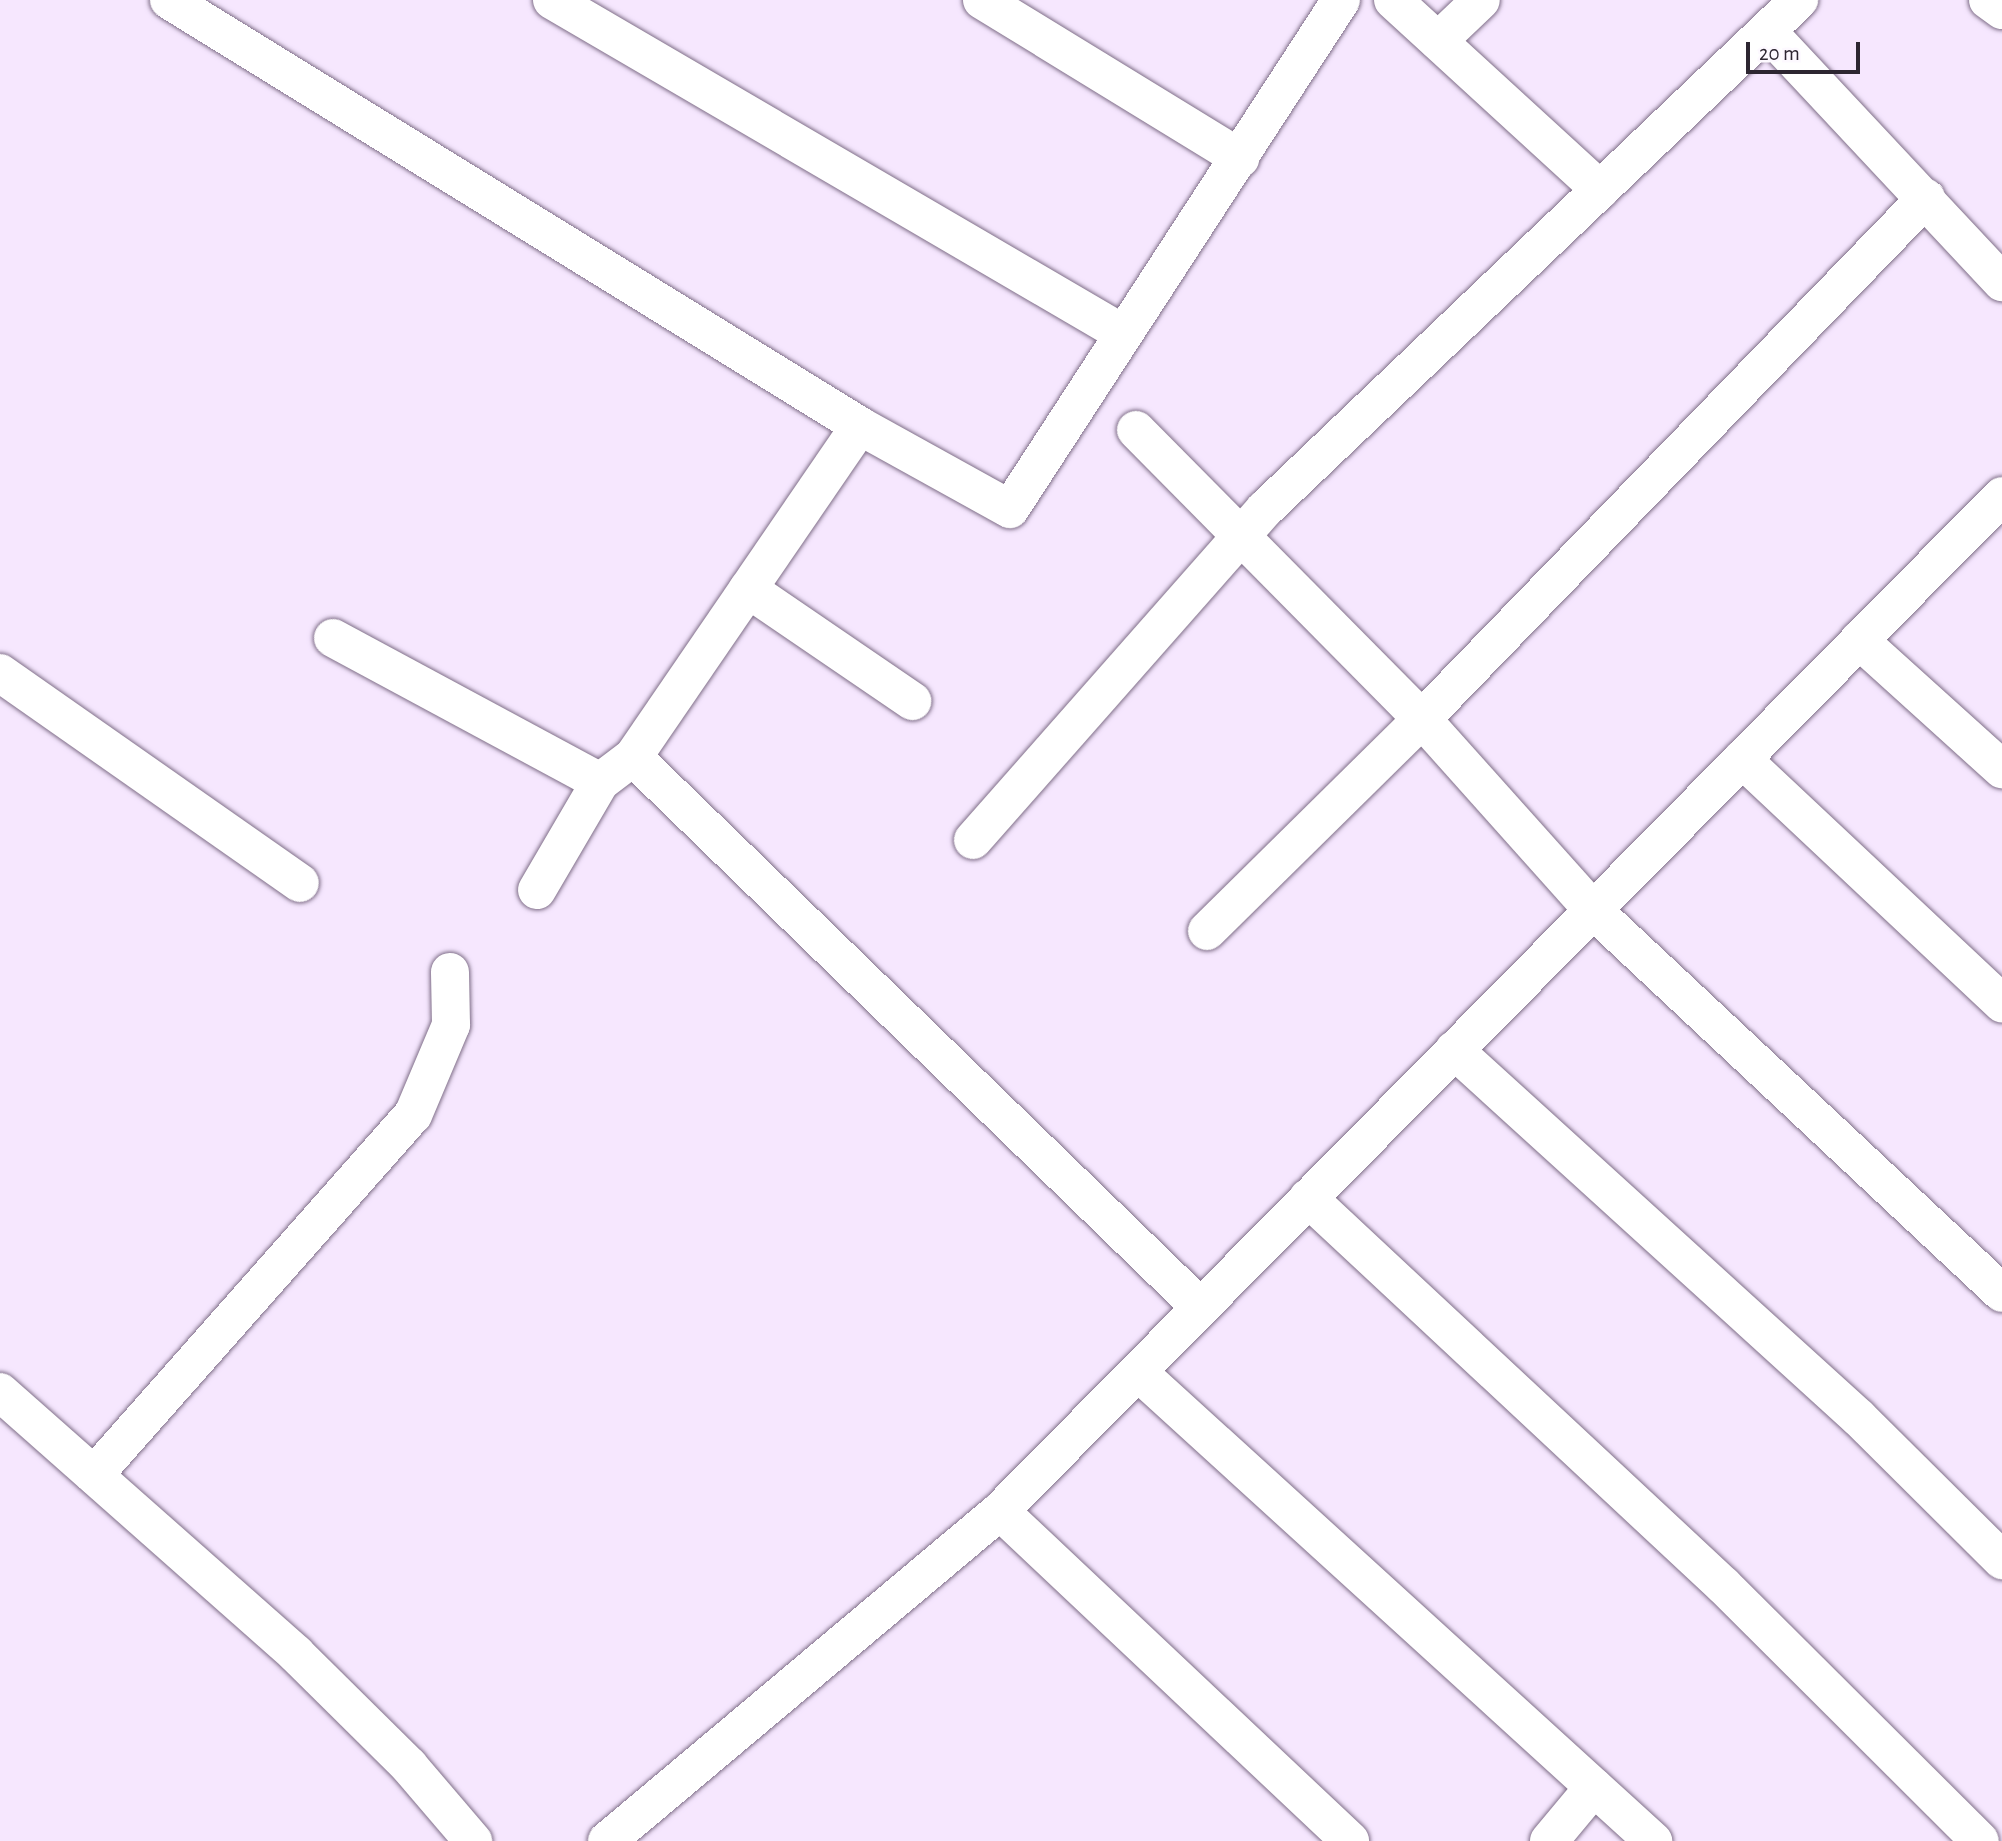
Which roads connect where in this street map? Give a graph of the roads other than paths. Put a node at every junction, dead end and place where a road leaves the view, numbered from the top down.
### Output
1 (169, 0) edge
2 (552, 0) edge
3 (982, 0) edge
4 (1341, 0) edge
5 (1393, 0) edge
6 (1481, 0) edge
7 (1799, 0) edge
8 (1988, 0) edge
9 (2002, 9) edge
10 (1767, 31) junction
11 (1438, 41) junction
12 (1240, 158) junction
13 (1600, 190) junction
14 (1926, 198) junction
15 (2002, 282) edge
16 (1122, 333) junction
17 (860, 426) junction
18 (1136, 430) dead end
19 (2001, 499) edge
20 (1242, 535) junction
21 (748, 589) junction
22 (333, 638) dead end
23 (1859, 640) junction
24 (0, 673) edge
25 (912, 701) dead end
26 (1422, 719) junction
27 (633, 757) junction
28 (1742, 759) junction
29 (2002, 769) edge
30 (600, 782) junction
31 (973, 840) dead end
32 (300, 883) dead end
33 (537, 890) dead end
34 (1593, 911) junction
35 (1207, 931) dead end
36 (450, 972) dead end
37 (2002, 1003) edge
38 (1454, 1050) junction
39 (1308, 1198) junction
40 (2002, 1293) edge
41 (1201, 1308) junction
42 (1138, 1371) junction
43 (0, 1392) edge
44 (94, 1475) junction
45 (1000, 1511) junction
46 (2002, 1560) edge
47 (1594, 1787) junction
48 (473, 1841) edge
49 (607, 1841) edge
50 (1350, 1841) edge
51 (1549, 1841) edge
52 (1653, 1841) edge
53 (1980, 1841) edge

1 - 17 street
2 - 16 street
3 - 12 street
4 - 12 street
5 - 11 street
6 - 11 street
7 - 10 street
8 - 9 street
10 - 13 street
10 - 14 street
11 - 13 street
12 - 16 street
13 - 20 street
14 - 15 street
14 - 26 street
16 - 17 street
17 - 21 street
18 - 20 street
19 - 23 street
20 - 26 street
20 - 31 street
21 - 25 street
21 - 27 street
22 - 30 street
23 - 28 street
23 - 29 street
24 - 32 street
26 - 34 street
26 - 35 street
27 - 30 street
27 - 41 street
28 - 34 street
28 - 37 street
30 - 33 street
34 - 38 street
34 - 40 street
36 - 44 street
38 - 39 street
38 - 46 street
39 - 41 street
39 - 53 street
41 - 42 street
42 - 45 street
42 - 47 street
43 - 44 street
44 - 48 street
45 - 49 street
45 - 50 street
47 - 51 street
47 - 52 street

